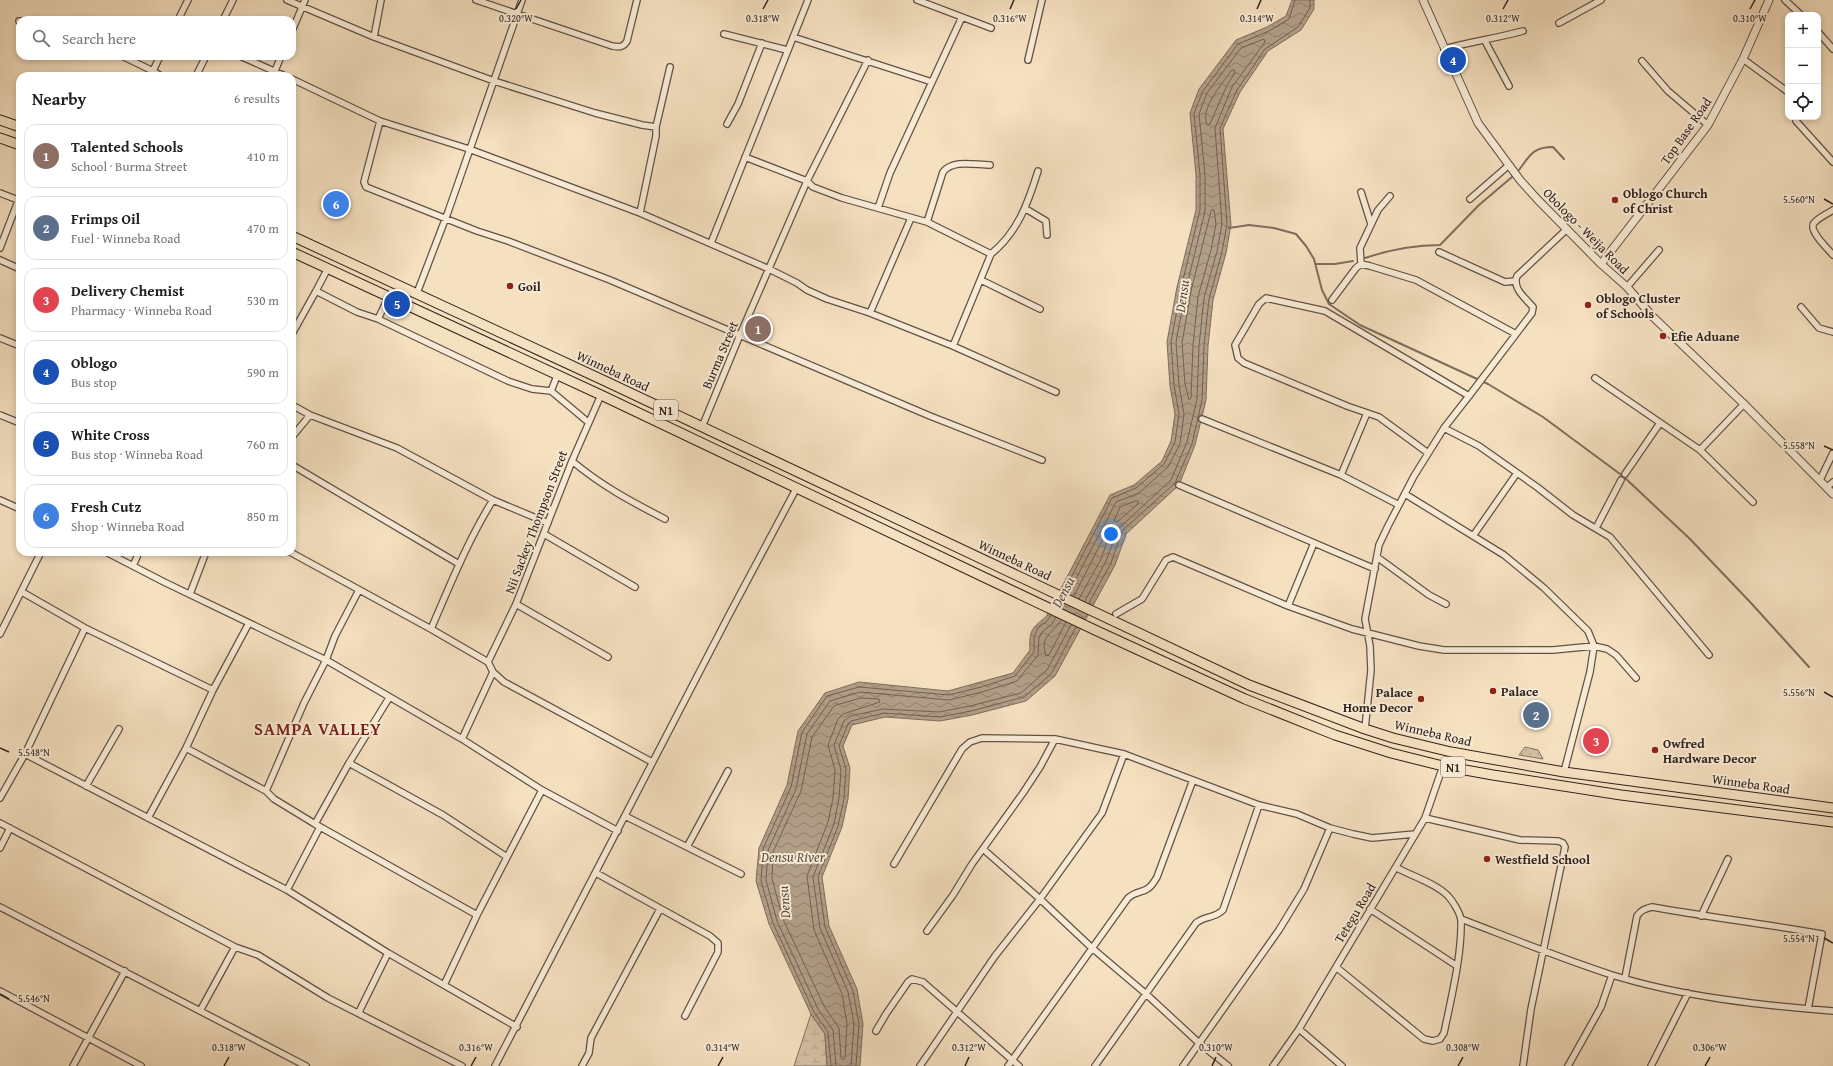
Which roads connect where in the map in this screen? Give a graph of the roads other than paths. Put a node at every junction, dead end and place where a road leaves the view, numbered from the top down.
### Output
1 (188, 0) edge
2 (234, 0) edge
3 (287, 0) edge
4 (305, 0) edge
5 (381, 0) edge
6 (476, 0) edge
7 (522, 0) edge
8 (638, 0) edge
9 (808, 0) edge
10 (917, 0) edge
11 (1042, 0) edge
12 (1423, 0) edge
13 (1601, 0) edge
14 (1769, 0) edge
15 (1785, 0) edge
16 (302, 7) junction
17 (1798, 12) edge
18 (516, 14) junction
19 (180, 16) edge
20 (225, 16) edge
21 (962, 17) junction
22 (296, 21) edge
23 (1559, 23) dead end
24 (991, 28) dead end
25 (1523, 31) dead end
26 (724, 34) dead end
27 (1821, 35) edge
28 (374, 37) junction
29 (794, 37) junction
30 (1485, 40) junction
31 (762, 43) junction
32 (1444, 49) junction
33 (1833, 49) edge
34 (788, 50) junction
35 (1743, 59) junction
36 (130, 60) edge
37 (158, 60) edge
38 (204, 60) edge
39 (248, 60) edge
40 (279, 60) edge
41 (868, 60) junction
42 (1028, 60) dead end
43 (1642, 61) dead end
44 (670, 67) dead end
45 (153, 71) joint
46 (198, 72) edge
47 (270, 72) edge
48 (275, 72) edge
49 (296, 81) edge
50 (494, 81) junction
51 (932, 82) junction
52 (1509, 86) dead end
53 (1785, 90) edge
54 (0, 120) edge
55 (1796, 120) edge
56 (380, 121) junction
57 (727, 124) dead end
58 (1708, 125) junction
59 (16, 126) edge
60 (656, 127) junction
61 (0, 138) edge
62 (16, 144) edge
63 (469, 149) junction
64 (745, 157) junction
65 (1833, 162) edge
66 (990, 165) dead end
67 (1509, 165) junction
68 (1038, 171) dead end
69 (807, 181) junction
70 (1361, 192) dead end
71 (0, 193) edge
72 (1390, 196) dead end
73 (16, 197) edge
74 (1470, 199) dead end
75 (16, 206) edge
76 (878, 208) junction
77 (1026, 209) junction
78 (1833, 210) edge
79 (640, 213) junction
80 (445, 218) junction
81 (911, 218) junction
82 (927, 222) junction
83 (1371, 224) junction
84 (1567, 229) junction
85 (1047, 235) dead end
86 (296, 238) edge
87 (710, 243) junction
88 (0, 248) edge
89 (1659, 250) dead end
90 (1438, 252) dead end
91 (296, 254) edge
92 (991, 254) junction
93 (1833, 255) edge
94 (0, 260) edge
95 (1361, 264) junction
96 (1601, 264) junction
97 (16, 267) edge
98 (328, 268) junction
99 (769, 269) junction
100 (981, 280) junction
101 (1515, 281) junction
102 (1627, 287) junction
103 (316, 291) junction
104 (417, 293) junction
105 (389, 296) junction
106 (1332, 300) dead end
107 (1801, 307) dead end
108 (1040, 308) dead end
109 (870, 313) junction
110 (378, 319) junction
111 (296, 327) edge
112 (1833, 332) edge
113 (1516, 334) junction
114 (740, 335) junction
115 (0, 338) edge
116 (521, 342) junction
117 (16, 344) edge
118 (953, 346) junction
119 (499, 348) junction
120 (570, 365) junction
121 (554, 374) junction
122 (1595, 378) dead end
123 (551, 391) junction
124 (1056, 392) dead end
125 (601, 395) junction
126 (1469, 396) junction
127 (1744, 404) junction
128 (296, 407) edge
129 (1367, 413) junction
130 (0, 415) edge
131 (310, 415) junction
132 (1202, 418) dead end
133 (16, 421) edge
134 (588, 422) junction
135 (1660, 424) junction
136 (702, 427) junction
137 (1444, 428) junction
138 (296, 432) edge
139 (1700, 450) junction
140 (1428, 453) junction
141 (1833, 453) edge
142 (1042, 460) dead end
143 (572, 461) junction
144 (296, 467) edge
145 (1517, 473) junction
146 (1625, 474) dead end
147 (1341, 475) junction
148 (1621, 480) dead end
149 (1820, 480) junction
150 (1833, 482) edge
151 (1179, 485) dead end
152 (1827, 487) junction
153 (796, 489) junction
154 (1405, 494) junction
155 (1833, 494) edge
156 (0, 500) edge
157 (493, 500) junction
158 (1753, 502) dead end
159 (1399, 505) junction
160 (16, 508) edge
161 (665, 519) dead end
162 (548, 523) junction
163 (1596, 528) junction
164 (544, 534) junction
165 (1473, 536) junction
166 (1314, 542) junction
167 (296, 555) edge
168 (38, 556) edge
169 (114, 556) edge
170 (137, 556) edge
171 (204, 556) edge
172 (1376, 557) junction
173 (459, 564) junction
174 (133, 566) junction
175 (1375, 569) junction
176 (635, 587) dead end
177 (360, 590) junction
178 (22, 592) junction
179 (190, 594) junction
180 (516, 604) junction
181 (1446, 604) dead end
182 (1288, 606) junction
183 (1116, 614) dead end
184 (249, 623) junction
185 (85, 628) junction
186 (431, 629) junction
187 (1366, 632) junction
188 (0, 634) edge
189 (1594, 646) junction
190 (1709, 655) dead end
191 (608, 657) dead end
192 (326, 660) junction
193 (488, 662) junction
194 (493, 672) junction
195 (1636, 678) dead end
196 (213, 690) junction
197 (389, 698) junction
198 (119, 729) dead end
199 (1365, 729) junction
200 (462, 739) junction
201 (1055, 739) junction
202 (186, 748) junction
203 (25, 754) junction
204 (1124, 754) junction
205 (652, 762) junction
206 (349, 763) junction
207 (1443, 766) junction
208 (728, 771) dead end
209 (1564, 772) junction
210 (1193, 780) junction
211 (86, 786) junction
212 (542, 790) junction
213 (266, 791) junction
214 (0, 798) edge
215 (1259, 805) junction
216 (1833, 808) edge
217 (625, 816) junction
218 (148, 818) junction
219 (1425, 818) junction
220 (1833, 822) edge
221 (0, 823) edge
222 (318, 826) junction
223 (10, 828) junction
224 (1330, 828) junction
225 (618, 831) junction
226 (1415, 834) junction
227 (687, 847) junction
228 (0, 848) edge
229 (983, 850) junction
230 (507, 857) junction
231 (1728, 859) dead end
232 (894, 864) dead end
233 (1397, 868) junction
234 (596, 873) junction
235 (741, 874) dead end
236 (287, 890) junction
237 (1040, 899) junction
238 (0, 907) edge
239 (660, 909) junction
240 (1370, 909) junction
241 (477, 915) junction
242 (1701, 916) junction
243 (1461, 919) junction
244 (927, 931) dead end
245 (235, 947) junction
246 (1092, 948) junction
247 (1543, 951) junction
248 (388, 953) junction
249 (1457, 966) junction
250 (1336, 968) junction
251 (124, 971) junction
252 (1612, 975) junction
253 (1624, 978) junction
254 (444, 985) junction
255 (0, 992) edge
256 (1145, 993) junction
257 (1688, 993) junction
258 (1808, 1009) junction
259 (200, 1011) junction
260 (1833, 1011) edge
261 (359, 1012) junction
262 (959, 1012) junction
263 (685, 1016) dead end
264 (517, 1027) junction
265 (1299, 1029) junction
266 (876, 1031) dead end
267 (88, 1039) junction
268 (1199, 1042) junction
269 (1012, 1059) junction
270 (73, 1066) edge
271 (141, 1066) edge
272 (306, 1066) edge
273 (462, 1066) edge
274 (495, 1066) edge
275 (582, 1066) edge
276 (920, 1066) edge
277 (1008, 1066) edge
278 (1020, 1066) edge
279 (1095, 1066) edge
280 (1183, 1066) edge
281 (1228, 1066) edge
282 (1273, 1066) edge
283 (1342, 1066) edge
284 (1523, 1066) edge
285 (1568, 1066) edge
286 (1651, 1066) edge

1 - 19 street
2 - 20 street
3 - 16 street
4 - 16 street
5 - 28 street
6 - 18 street
7 - 18 street
8 - 18 street
9 - 29 street
10 - 21 street
11 - 42 street
12 - 32 street, Obologo - Weija Road
13 - 23 street
14 - 35 street, Top Base Road
15 - 17 street
16 - 22 street
16 - 28 street
18 - 50 street
21 - 24 street
21 - 51 street
25 - 30 street
26 - 31 street
27 - 33 street
28 - 50 street
29 - 34 street
29 - 41 street
30 - 32 street
30 - 52 street
31 - 34 street
31 - 57 street
32 - 67 street, Obologo - Weija Road
34 - 64 street
35 - 53 street
35 - 58 street, Top Base Road
36 - 45 street
37 - 45 street
38 - 46 street
39 - 47 street
40 - 48 street
41 - 51 street
41 - 69 street, Burma Street
43 - 58 street
44 - 60 street
49 - 56 street
50 - 60 street
50 - 63 street
51 - 76 street
54 - 59 highway
55 - 65 street
56 - 63 street
56 - 80 street
58 - 96 street, Top Base Road
60 - 79 street
61 - 62 highway
63 - 79 street
63 - 80 street
64 - 69 street
64 - 87 street
66 - 82 street
67 - 74 street
67 - 84 street, Obologo - Weija Road
68 - 77 street
69 - 76 street
69 - 99 street, Burma Street
70 - 83 street
71 - 73 street
72 - 83 street
75 - 88 street
76 - 81 street
77 - 85 street
77 - 92 street
78 - 93 street
79 - 87 street
80 - 104 street
80 - 114 street
81 - 82 street
81 - 109 street
82 - 92 street
83 - 95 street
84 - 96 street, Obologo - Weija Road
84 - 101 street
86 - 104 highway, Winneba Road / N1
87 - 99 street
89 - 102 street
90 - 101 street
91 - 98 highway, Winneba Road / N1
92 - 100 street
94 - 97 street
95 - 106 street
95 - 113 street
96 - 102 street, Obologo - Weija Road
98 - 103 street
98 - 105 highway, Winneba Road / N1
99 - 109 street
99 - 114 street, Burma Street
100 - 108 street
100 - 118 street
101 - 113 street
102 - 127 street, Obologo - Weija Road
103 - 110 street
103 - 111 street
104 - 116 highway, Winneba Road / N1
105 - 110 street
105 - 119 highway, Winneba Road / N1
107 - 112 street
109 - 118 street
110 - 123 street
113 - 126 street
114 - 136 street, Burma Street
114 - 142 street
115 - 117 street
116 - 119 highway
116 - 120 highway, Winneba Road / N1
118 - 124 street
119 - 121 highway, Winneba Road / N1
120 - 121 highway
120 - 136 highway, Winneba Road / N1
121 - 123 street
121 - 125 highway, Winneba Road / N1
122 - 135 street
123 - 134 street
125 - 134 street, Nii Sackey Thompson Street
125 - 153 highway, Winneba Road / N1
126 - 129 street
126 - 137 street
127 - 139 street
127 - 149 street, Obologo - Weija Road
128 - 131 street
129 - 140 street
129 - 147 street
130 - 133 street
131 - 138 street
131 - 157 street
132 - 147 street
134 - 143 street, Nii Sackey Thompson Street
135 - 139 street
135 - 146 street
136 - 199 highway, Winneba Road / N1
137 - 140 street
137 - 145 street
139 - 158 street
140 - 154 street
141 - 149 street
143 - 161 street
143 - 162 street, Nii Sackey Thompson Street
144 - 173 street
145 - 163 street
145 - 165 street
147 - 159 street
148 - 163 street
149 - 152 street, Obologo - Weija Road
150 - 152 street
151 - 166 street
152 - 155 street, Obologo - Weija Road
153 - 205 street
153 - 207 highway, Winneba Road / N1
154 - 159 street
154 - 165 street
156 - 160 street
157 - 162 street
157 - 173 street
159 - 172 street
162 - 164 street, Nii Sackey Thompson Street
163 - 190 street
164 - 176 street
164 - 180 street, Nii Sackey Thompson Street
165 - 189 street
166 - 175 street
166 - 182 street
167 - 177 street
168 - 178 street
169 - 174 street
170 - 174 street
171 - 179 street
172 - 175 street
172 - 181 street
173 - 186 street
174 - 179 street
175 - 187 street
177 - 186 street
177 - 192 street
178 - 185 street
178 - 188 street
179 - 184 street
180 - 191 street, Nii Sackey Thompson Street
180 - 193 street
182 - 183 street
182 - 187 street
184 - 192 street
184 - 196 street
185 - 196 street
185 - 203 street
186 - 193 street
187 - 189 street
187 - 199 street
189 - 195 street
189 - 209 street
192 - 197 street
192 - 213 street
193 - 194 street
194 - 200 street
194 - 205 street
196 - 202 street
197 - 200 street
197 - 206 street
198 - 211 street
199 - 209 highway, Winneba Road / N1
200 - 212 street
201 - 204 street
201 - 229 street
201 - 232 street
202 - 213 street
202 - 218 street
203 - 211 street
203 - 214 street
204 - 210 street
204 - 237 street
205 - 217 street
206 - 222 street
206 - 230 street
207 - 219 street, Tetegu Road
207 - 220 highway, Winneba Road / N1
208 - 227 street
209 - 216 highway, Winneba Road / N1
210 - 215 street
210 - 246 street
211 - 218 street
212 - 225 street
212 - 230 street
213 - 222 street
215 - 224 street
215 - 256 street
217 - 225 street
217 - 227 street
218 - 236 street
219 - 226 street, Tetegu Road
219 - 247 street
221 - 223 street
222 - 236 street
222 - 241 street
223 - 228 street
223 - 245 street
224 - 226 street
224 - 268 street
225 - 234 street
226 - 233 street, Tetegu Road
227 - 235 street
229 - 237 street
229 - 244 street
230 - 241 street
231 - 242 street
233 - 240 street, Tetegu Road
233 - 243 street
234 - 239 street
234 - 264 street
236 - 248 street
237 - 246 street
237 - 262 street
238 - 251 street
239 - 263 street
239 - 275 street
240 - 249 street
240 - 250 street, Tetegu Road
241 - 254 street
242 - 253 street
242 - 258 street
243 - 247 street
243 - 249 street
245 - 259 street
245 - 261 street
246 - 256 street
246 - 269 street
247 - 252 street
247 - 284 street
248 - 254 street
248 - 261 street
249 - 250 street
250 - 265 street, Tetegu Road
251 - 259 street
251 - 267 street
252 - 253 street
252 - 285 street
253 - 257 street
254 - 264 street
255 - 267 street
256 - 268 street
256 - 279 street
257 - 258 street
257 - 286 street
258 - 260 street
259 - 272 street
261 - 273 street
262 - 266 street
262 - 269 street
262 - 276 street
264 - 274 street
265 - 282 street, Tetegu Road
265 - 283 street
267 - 270 street
267 - 271 street
268 - 280 street
268 - 281 street
269 - 277 street
269 - 278 street

